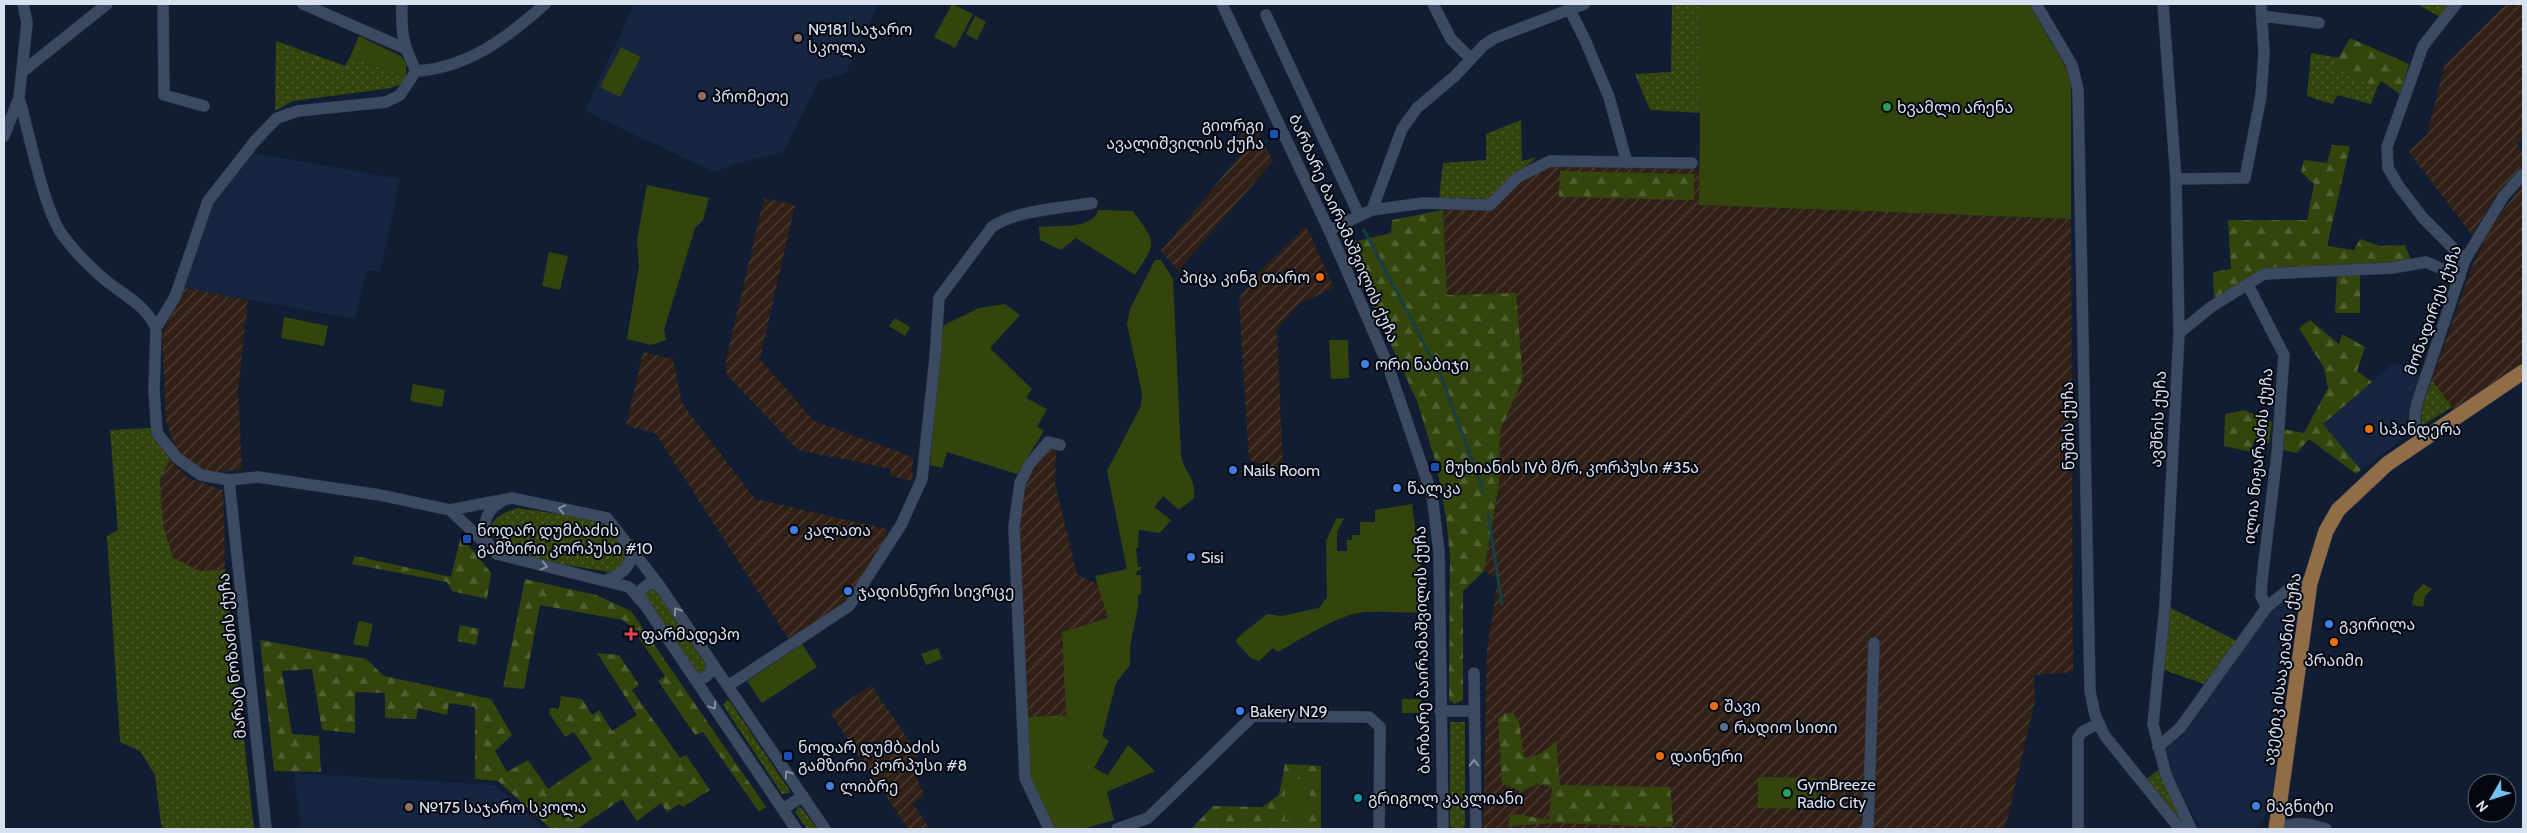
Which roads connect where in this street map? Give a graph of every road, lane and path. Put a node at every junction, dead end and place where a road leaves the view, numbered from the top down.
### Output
1 (23, 4) edge
2 (107, 4) edge
3 (163, 4) edge
4 (303, 4) edge
5 (402, 4) edge
6 (545, 4) edge
7 (1222, 4) edge
8 (1434, 4) edge
9 (1584, 4) edge
10 (2036, 4) edge
11 (2163, 4) edge
12 (2261, 4) edge
13 (2456, 4) edge
14 (1570, 10) junction
15 (1266, 15) dead end
16 (2262, 16) junction
17 (2319, 23) dead end
18 (404, 48) junction
19 (1470, 58) junction
20 (416, 71) junction
21 (22, 72) junction
22 (19, 98) junction
23 (204, 106) dead end
24 (4, 136) edge
25 (1627, 163) junction
26 (1692, 163) dead end
27 (2523, 174) edge
28 (2176, 179) junction
29 (1092, 203) dead end
30 (1372, 210) junction
31 (1359, 215) junction
32 (1328, 230) junction
33 (2465, 260) junction
34 (2460, 277) junction
35 (2248, 285) junction
36 (156, 328) junction
37 (2179, 333) junction
38 (2523, 372) edge
39 (2422, 440) junction
40 (1060, 445) dead end
41 (229, 480) junction
42 (512, 498) junction
43 (450, 510) junction
44 (631, 546) junction
45 (497, 554) junction
46 (607, 580) junction
47 (2310, 582) junction
48 (659, 585) junction
49 (639, 599) junction
50 (2267, 606) junction
51 (1874, 643) dead end
52 (713, 664) junction
53 (1474, 673) dead end
54 (695, 679) junction
55 (728, 686) junction
56 (1440, 711) junction
57 (1473, 711) junction
58 (2099, 723) junction
59 (2158, 747) junction
60 (803, 796) junction
61 (783, 809) junction
62 (266, 829) edge
63 (796, 829) edge
64 (825, 829) edge
65 (1048, 829) edge
66 (1117, 829) edge
67 (1379, 829) edge
68 (1443, 829) edge
69 (1476, 829) edge
70 (1868, 829) edge
71 (2078, 829) edge
72 (2180, 829) edge
73 (2191, 829) edge
74 (2276, 829) edge
75 (2326, 829) edge

1 - 21 street
2 - 21 street
3 - 23 street
4 - 18 street
5 - 18 street
6 - 20 street
7 - 32 street, ბარბარე ბაირამაშვილის ქუჩა
8 - 19 street
9 - 14 street
10 - 58 street, ნუშის ქუჩა
11 - 28 street, ავშნის ქუჩა
12 - 16 street
13 - 33 street
14 - 19 street
14 - 25 street
15 - 31 street, ბარბარე ბაირამაშვილის ქუჩა
16 - 17 street
16 - 28 street
18 - 20 street
19 - 30 street
20 - 36 street
21 - 22 street
22 - 24 street
22 - 36 street
25 - 26 street
25 - 30 street
27 - 33 street, მონადირეს ქუჩა
28 - 37 street, ავშნის ქუჩა
29 - 55 street
30 - 31 street
31 - 32 street
32 - 56 street, ბარბარე ბაირამაშვილის ქუჩა
33 - 34 street, მონადირეს ქუჩა
34 - 35 street
34 - 39 street, მონადირეს ქუჩა
35 - 37 street
35 - 50 street, ილია ნიჟარაძის ქუჩა
36 - 41 street
37 - 59 street, ავშნის ქუჩა
38 - 39 main road, ავეტიკ ისააკიანის ქუჩა
39 - 47 main road, ავეტიკ ისააკიანის ქუჩა
40 - 65 street
41 - 43 street
41 - 62 street, მარატ ნოზაძის ქუჩა
42 - 43 street
44 -> 42 street
42 - 45 street
43 - 45 street
44 - 46 street
44 - 48 street
45 -> 46 street
46 - 49 street
47 - 50 street
47 - 74 main road, ავეტიკ ისააკიანის ქუჩა
48 - 49 street
52 -> 48 street
49 - 54 street
50 - 59 street
51 - 70 street
52 - 54 street
52 - 55 street
53 - 57 street
54 -> 61 street
60 -> 55 street
56 - 57 street
56 - 68 street, ბარბარე ბაირამაშვილის ქუჩა
69 -> 57 street
58 - 71 street
58 - 72 street, ნუშის ქუჩა
59 - 73 street, ავშნის ქუჩა
60 - 61 street
60 - 64 street
61 - 63 street
66 - 67 street
74 - 75 street

